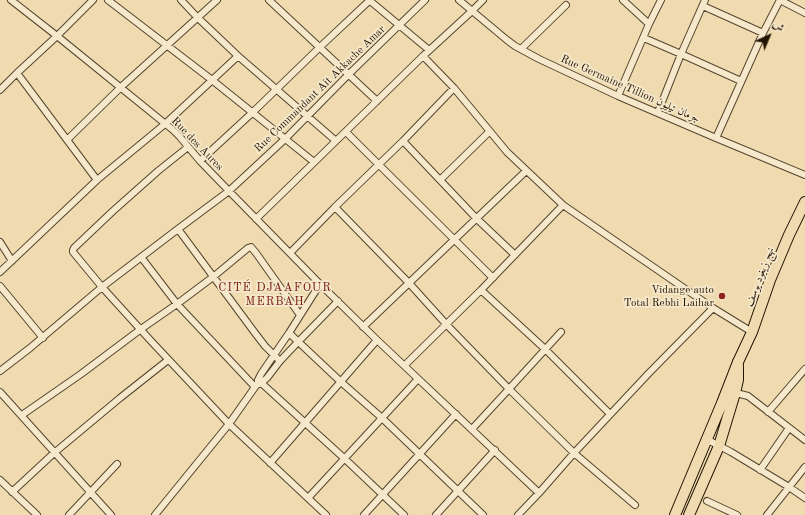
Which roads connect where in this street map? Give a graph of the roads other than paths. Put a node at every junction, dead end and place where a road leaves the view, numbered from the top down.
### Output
1 (10, 0) edge
2 (93, 0) edge
3 (108, 0) edge
4 (181, 0) edge
5 (217, 0) edge
6 (269, 0) edge
7 (370, 0) edge
8 (426, 0) edge
9 (458, 0) edge
10 (483, 0) edge
11 (624, 0) edge
12 (661, 0) edge
13 (780, 0) edge
14 (704, 3) edge
15 (566, 5) dead end
16 (472, 11) junction
17 (805, 13) edge
18 (197, 17) junction
19 (649, 24) junction
20 (400, 25) junction
21 (763, 33) junction
22 (57, 36) junction
23 (644, 38) junction
24 (167, 46) junction
25 (320, 47) junction
26 (521, 49) junction
27 (429, 50) junction
28 (681, 54) junction
29 (238, 56) junction
30 (423, 56) junction
31 (17, 73) junction
32 (349, 74) junction
33 (212, 80) junction
34 (741, 81) junction
35 (121, 87) junction
36 (454, 88) junction
37 (276, 89) junction
38 (0, 90) edge
39 (618, 96) junction
40 (377, 101) junction
41 (658, 112) junction
42 (252, 113) junction
43 (307, 116) junction
44 (165, 124) junction
45 (346, 132) junction
46 (489, 132) junction
47 (716, 138) junction
48 (285, 139) junction
49 (67, 140) junction
50 (403, 141) junction
51 (336, 142) junction
52 (188, 147) junction
53 (200, 161) junction
54 (314, 162) junction
55 (379, 164) junction
56 (526, 171) junction
57 (805, 175) edge
58 (97, 180) junction
59 (440, 180) junction
60 (228, 191) junction
61 (805, 202) edge
62 (563, 205) junction
63 (335, 207) junction
64 (476, 218) junction
65 (256, 220) junction
66 (178, 228) junction
67 (454, 240) junction
68 (0, 242) edge
69 (290, 253) junction
70 (515, 255) junction
71 (141, 257) junction
72 (12, 261) junction
73 (0, 272) edge
74 (212, 277) junction
75 (493, 278) junction
76 (409, 283) junction
77 (320, 284) junction
78 (0, 286) edge
79 (102, 287) junction
80 (481, 290) junction
81 (338, 301) junction
82 (177, 304) junction
83 (713, 308) junction
84 (300, 315) junction
85 (446, 324) junction
86 (364, 327) junction
87 (140, 329) junction
88 (561, 332) dead end
89 (752, 332) junction
90 (289, 333) junction
91 (43, 338) junction
92 (377, 340) junction
93 (298, 342) junction
94 (545, 349) junction
95 (274, 354) junction
96 (168, 360) junction
97 (280, 361) junction
98 (405, 365) junction
99 (805, 369) edge
100 (0, 371) edge
101 (418, 379) junction
102 (340, 382) junction
103 (258, 384) junction
104 (509, 389) junction
105 (731, 391) junction
106 (0, 392) edge
107 (768, 412) junction
108 (456, 414) junction
109 (610, 414) junction
110 (22, 415) junction
111 (382, 418) junction
112 (229, 424) junction
113 (305, 424) junction
114 (789, 428) junction
115 (472, 429) junction
116 (706, 439) junction
117 (805, 440) edge
118 (719, 446) junction
119 (494, 450) junction
120 (574, 452) junction
121 (54, 453) junction
122 (420, 454) junction
123 (345, 459) junction
124 (270, 463) junction
125 (117, 464) dead end
126 (805, 467) edge
127 (760, 470) junction
128 (0, 480) edge
129 (789, 487) junction
130 (12, 492) junction
131 (457, 492) junction
132 (91, 493) junction
133 (539, 493) junction
134 (383, 495) junction
135 (308, 498) junction
136 (805, 498) edge
137 (707, 501) dead end
138 (635, 505) dead end
139 (37, 515) edge
140 (70, 515) edge
141 (111, 515) edge
142 (155, 515) edge
143 (326, 515) edge
144 (364, 515) edge
145 (404, 515) edge
146 (436, 515) edge
147 (483, 515) edge
148 (518, 515) edge
149 (675, 515) edge
150 (689, 515) edge
151 (737, 515) edge
152 (767, 515) edge

1 - 22 street, Rue des Aures
2 - 22 street
3 - 24 street
4 - 18 street
5 - 18 street
6 - 25 street
7 - 20 street
7 - 25 street
8 - 20 street, Rue Commandant Ait Akkache Amar
9 - 16 street, Rue Germaine Tillion جرمان تيليون
10 - 16 street
11 - 19 street
12 - 19 street
13 - 17 street
13 - 21 street
14 - 21 street
14 - 28 street
15 - 26 street
16 - 26 street, Rue Germaine Tillion جرمان تيليون
16 - 27 street
18 - 24 street
18 - 29 street
19 - 23 street
20 - 27 street
20 - 32 street, Rue Commandant Ait Akkache Amar
21 - 34 street
22 - 31 street
22 - 35 street, Rue des Aures
23 - 28 street
23 - 39 street
24 - 33 street
24 - 35 street
25 - 32 street
25 - 37 street
26 - 39 street, Rue Germaine Tillion جرمان تيليون
27 - 30 street
28 - 34 street
28 - 41 street
29 - 33 street
29 - 37 street
30 - 36 street
30 - 40 street
31 - 38 street
31 - 49 street
32 - 40 street
32 - 43 street, Rue Commandant Ait Akkache Amar
33 - 42 street
33 - 44 street
34 - 47 street
35 - 44 street, Rue des Aures
35 - 49 street
36 - 46 street
36 - 50 street
37 - 42 street
37 - 43 street
39 - 41 street, Rue Germaine Tillion جرمان تيليون
40 - 45 street
41 - 47 street, Rue Germaine Tillion جرمان تيليون
42 - 48 street
42 - 53 street
43 - 48 street, Rue Commandant Ait Akkache Amar
43 - 51 street
44 - 52 street, Rue des Aures
44 - 58 street
45 - 51 street
45 - 55 street
46 - 56 street
46 - 59 street
47 - 57 street, Rue Germaine Tillion جرمان تيليون
48 - 54 street
48 - 60 street, Rue Commandant Ait Akkache Amar
49 - 58 street
50 - 55 street
50 - 59 street
51 - 54 street
52 - 53 street, Rue des Aures
52 - 79 street
53 - 60 street, Rue des Aures
54 - 65 street
55 - 63 street
55 - 67 street
56 - 62 street
56 - 64 street
58 - 72 street
59 - 64 street
60 - 65 street, Rue des Aures
60 - 66 street, Rue Commandant Ait Akkache Amar
61 - 89 main road, نهج زيغود يوسف
62 - 70 street
62 - 83 street
63 - 69 street
63 - 76 street
64 - 67 street
64 - 70 street
65 - 69 street, Rue des Aures
66 - 71 street, Rue Commandant Ait Akkache Amar
66 - 74 street
67 - 75 street
67 - 76 street
68 - 72 street
69 - 77 street, Rue des Aures
70 - 75 street
71 - 79 street, Rue Commandant Ait Akkache Amar
71 - 82 street
72 - 73 street
74 - 82 street
74 - 84 street
74 - 95 street
75 - 80 street
76 - 85 street
76 - 86 street
77 - 81 street, Rue des Aures
77 - 84 street
78 - 91 street
79 - 87 street
79 - 91 street, Rue Commandant Ait Akkache Amar
80 - 85 street
80 - 94 street
81 - 86 street, Rue des Aures
81 - 93 street
82 - 87 street
82 - 103 street
83 - 89 street
83 - 109 street
84 - 90 street
85 - 98 street
85 - 104 street
86 - 92 street, Rue des Aures
87 - 96 street
87 - 110 street
88 - 94 street
89 - 105 main road, نهج زيغود يوسف
90 - 93 street
90 - 95 street
91 - 100 street, Rue Commandant Ait Akkache Amar
92 - 98 street, Rue des Aures
92 - 102 street
93 - 97 street
93 - 102 street
94 - 104 street
94 - 109 street
95 - 97 street
95 - 103 street
96 - 112 street
96 - 121 street
97 - 103 street
98 - 101 street, Rue des Aures
99 - 107 street
101 - 108 street, Rue des Aures
101 - 111 street
102 - 111 street
102 - 113 street
103 - 112 street
103 - 113 street
104 - 115 street
104 - 120 street
105 - 107 street
105 - 116 main road, نهج زيغود يوسف
105 - 118 main road, نهج زيغود يوسف
106 - 110 street
107 - 114 street
108 - 115 street, Rue des Aures
108 - 122 street
109 - 120 street
110 - 121 street
111 - 122 street
111 - 123 street
112 - 124 street
112 - 142 street
113 - 123 street
113 - 124 street
114 - 117 street
114 - 127 street
115 - 119 street, Rue des Aures
116 - 118 street
116 - 149 main road, نهج زيغود يوسف
118 - 127 street
118 - 150 main road, نهج زيغود يوسف
119 - 131 street
119 - 133 street, Rue des Aures
120 - 133 street
120 - 138 street
121 - 130 street
121 - 132 street
122 - 131 street
122 - 134 street
123 - 134 street
123 - 135 street
124 - 135 street
125 - 132 street
126 - 129 street
127 - 129 street
128 - 130 street
129 - 136 street
129 - 152 street
130 - 139 street
131 - 146 street
131 - 147 street
132 - 140 street
132 - 141 street
133 - 148 street
134 - 144 street
134 - 145 street
135 - 143 street
137 - 151 street

